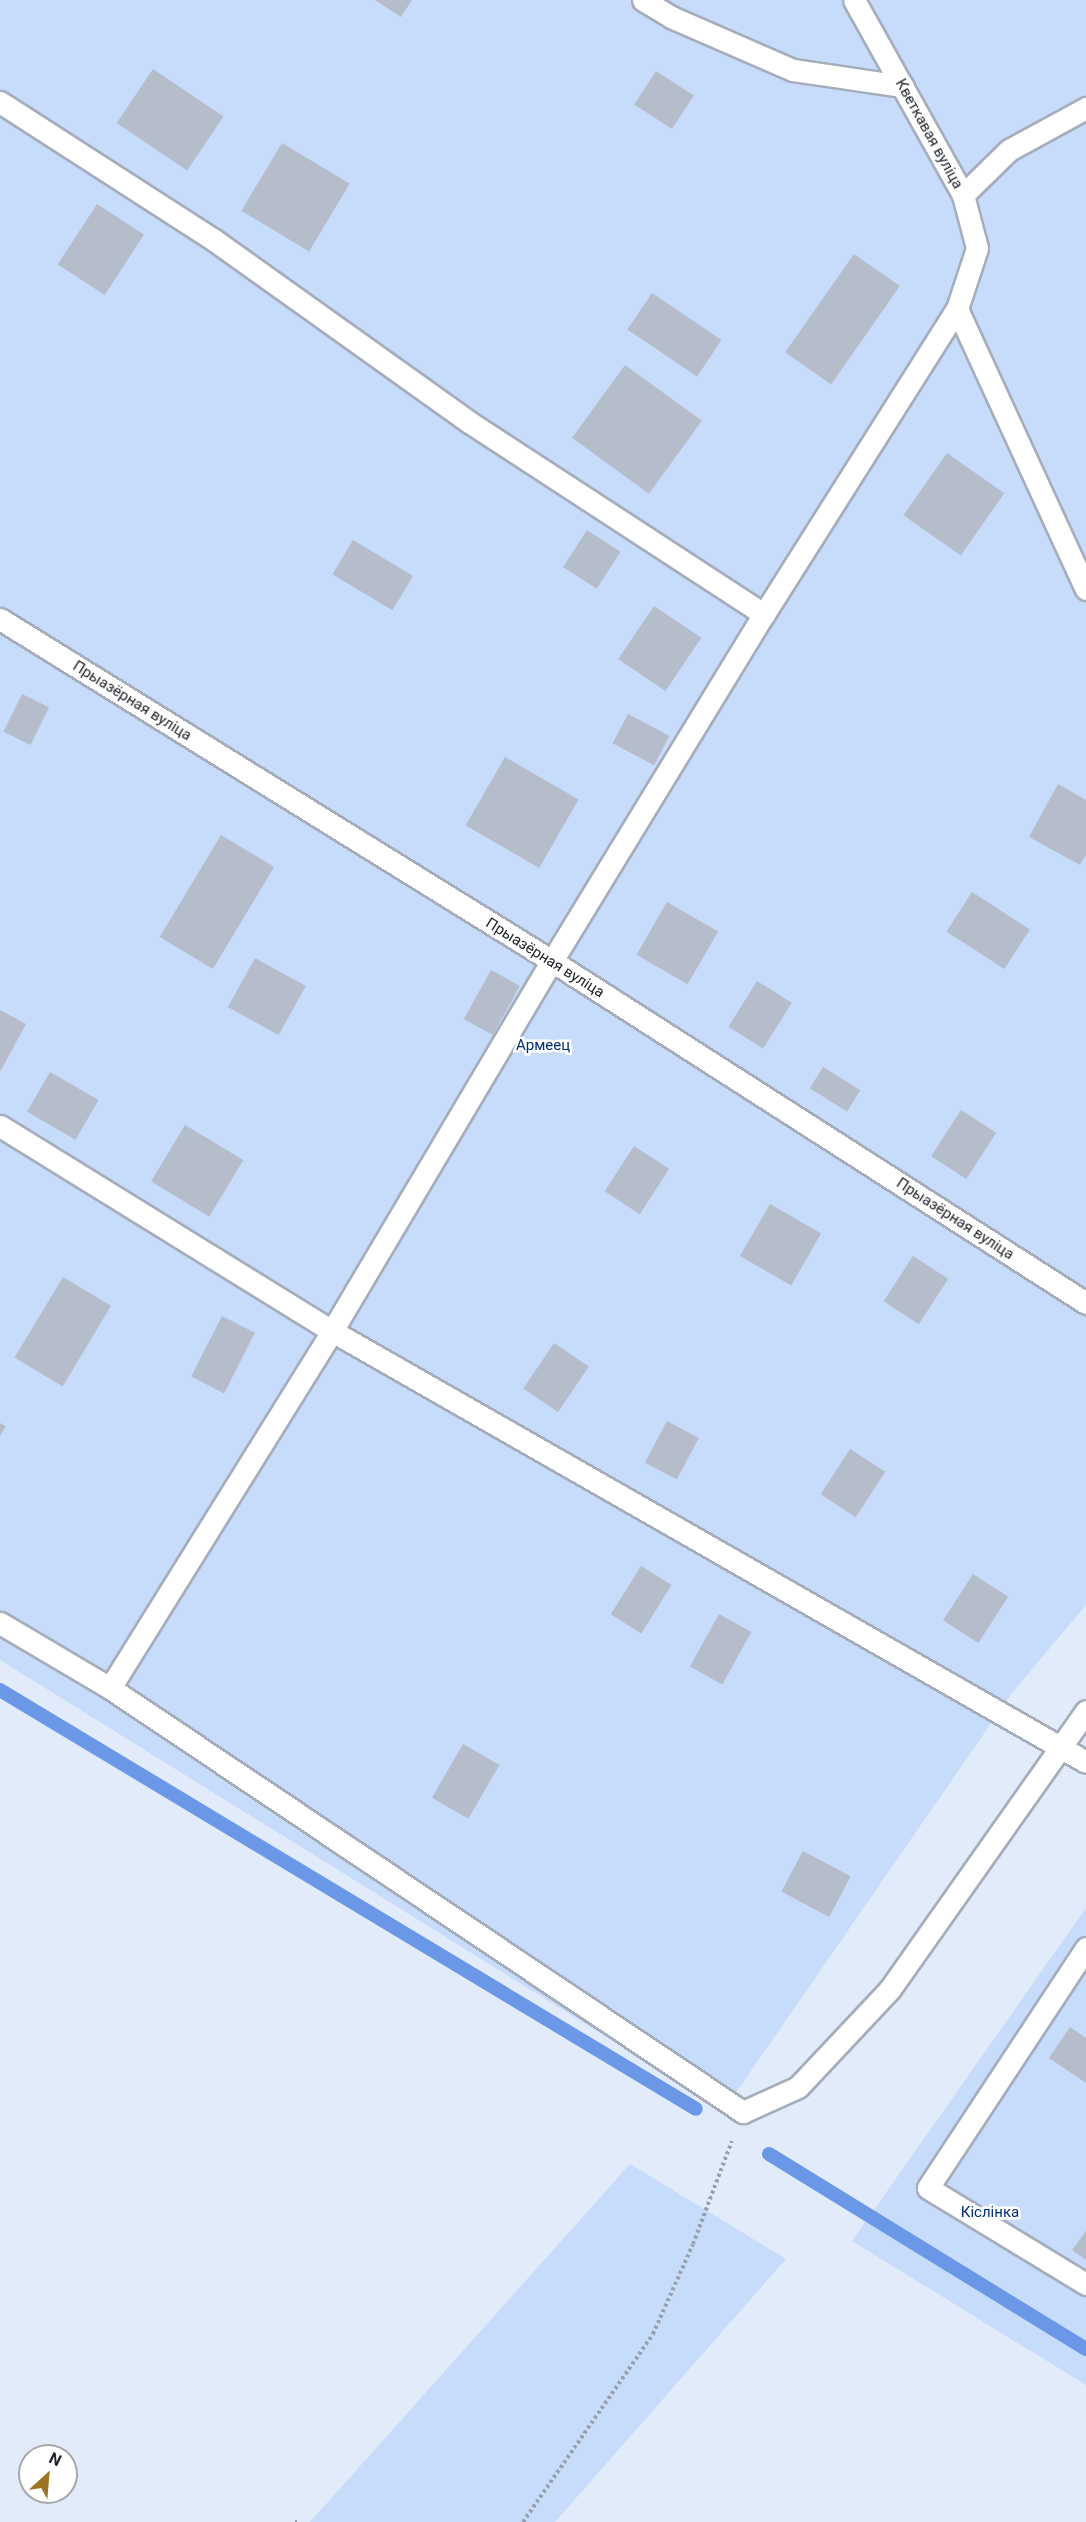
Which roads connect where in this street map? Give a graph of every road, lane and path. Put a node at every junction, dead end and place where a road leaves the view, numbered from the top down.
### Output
1 (643, 0) edge
2 (854, 0) edge
3 (903, 86) junction
4 (0, 102) edge
5 (1086, 108) edge
6 (963, 195) junction
7 (957, 309) junction
8 (1086, 589) edge
9 (764, 614) junction
10 (0, 619) edge
11 (552, 961) junction
12 (0, 1126) edge
13 (1086, 1303) edge
14 (332, 1331) junction
15 (0, 1623) edge
16 (110, 1688) junction
17 (1086, 1711) edge
18 (1059, 1746) junction
19 (1086, 1762) edge
20 (1086, 1947) edge
21 (743, 2112) junction
22 (1086, 2284) edge
23 (523, 2522) edge

1 - 3 lane
2 - 3 lane, Кветкавая вуліца
3 - 6 lane, Кветкавая вуліца
4 - 9 lane
5 - 6 lane
6 - 7 lane, Кветкавая вуліца
7 - 8 lane
7 - 9 lane, Кветкавая вуліца
9 - 11 lane, Кветкавая вуліца
10 - 11 lane, Прыазёрная вуліца
11 - 13 lane, Прыазёрная вуліца
11 - 14 lane, Кветкавая вуліца
12 - 14 lane
14 - 16 lane, Кветкавая вуліца
14 - 18 lane
15 - 16 lane
16 - 21 lane
17 - 18 lane
18 - 19 lane
18 - 21 lane
20 - 22 lane
21 - 23 path

